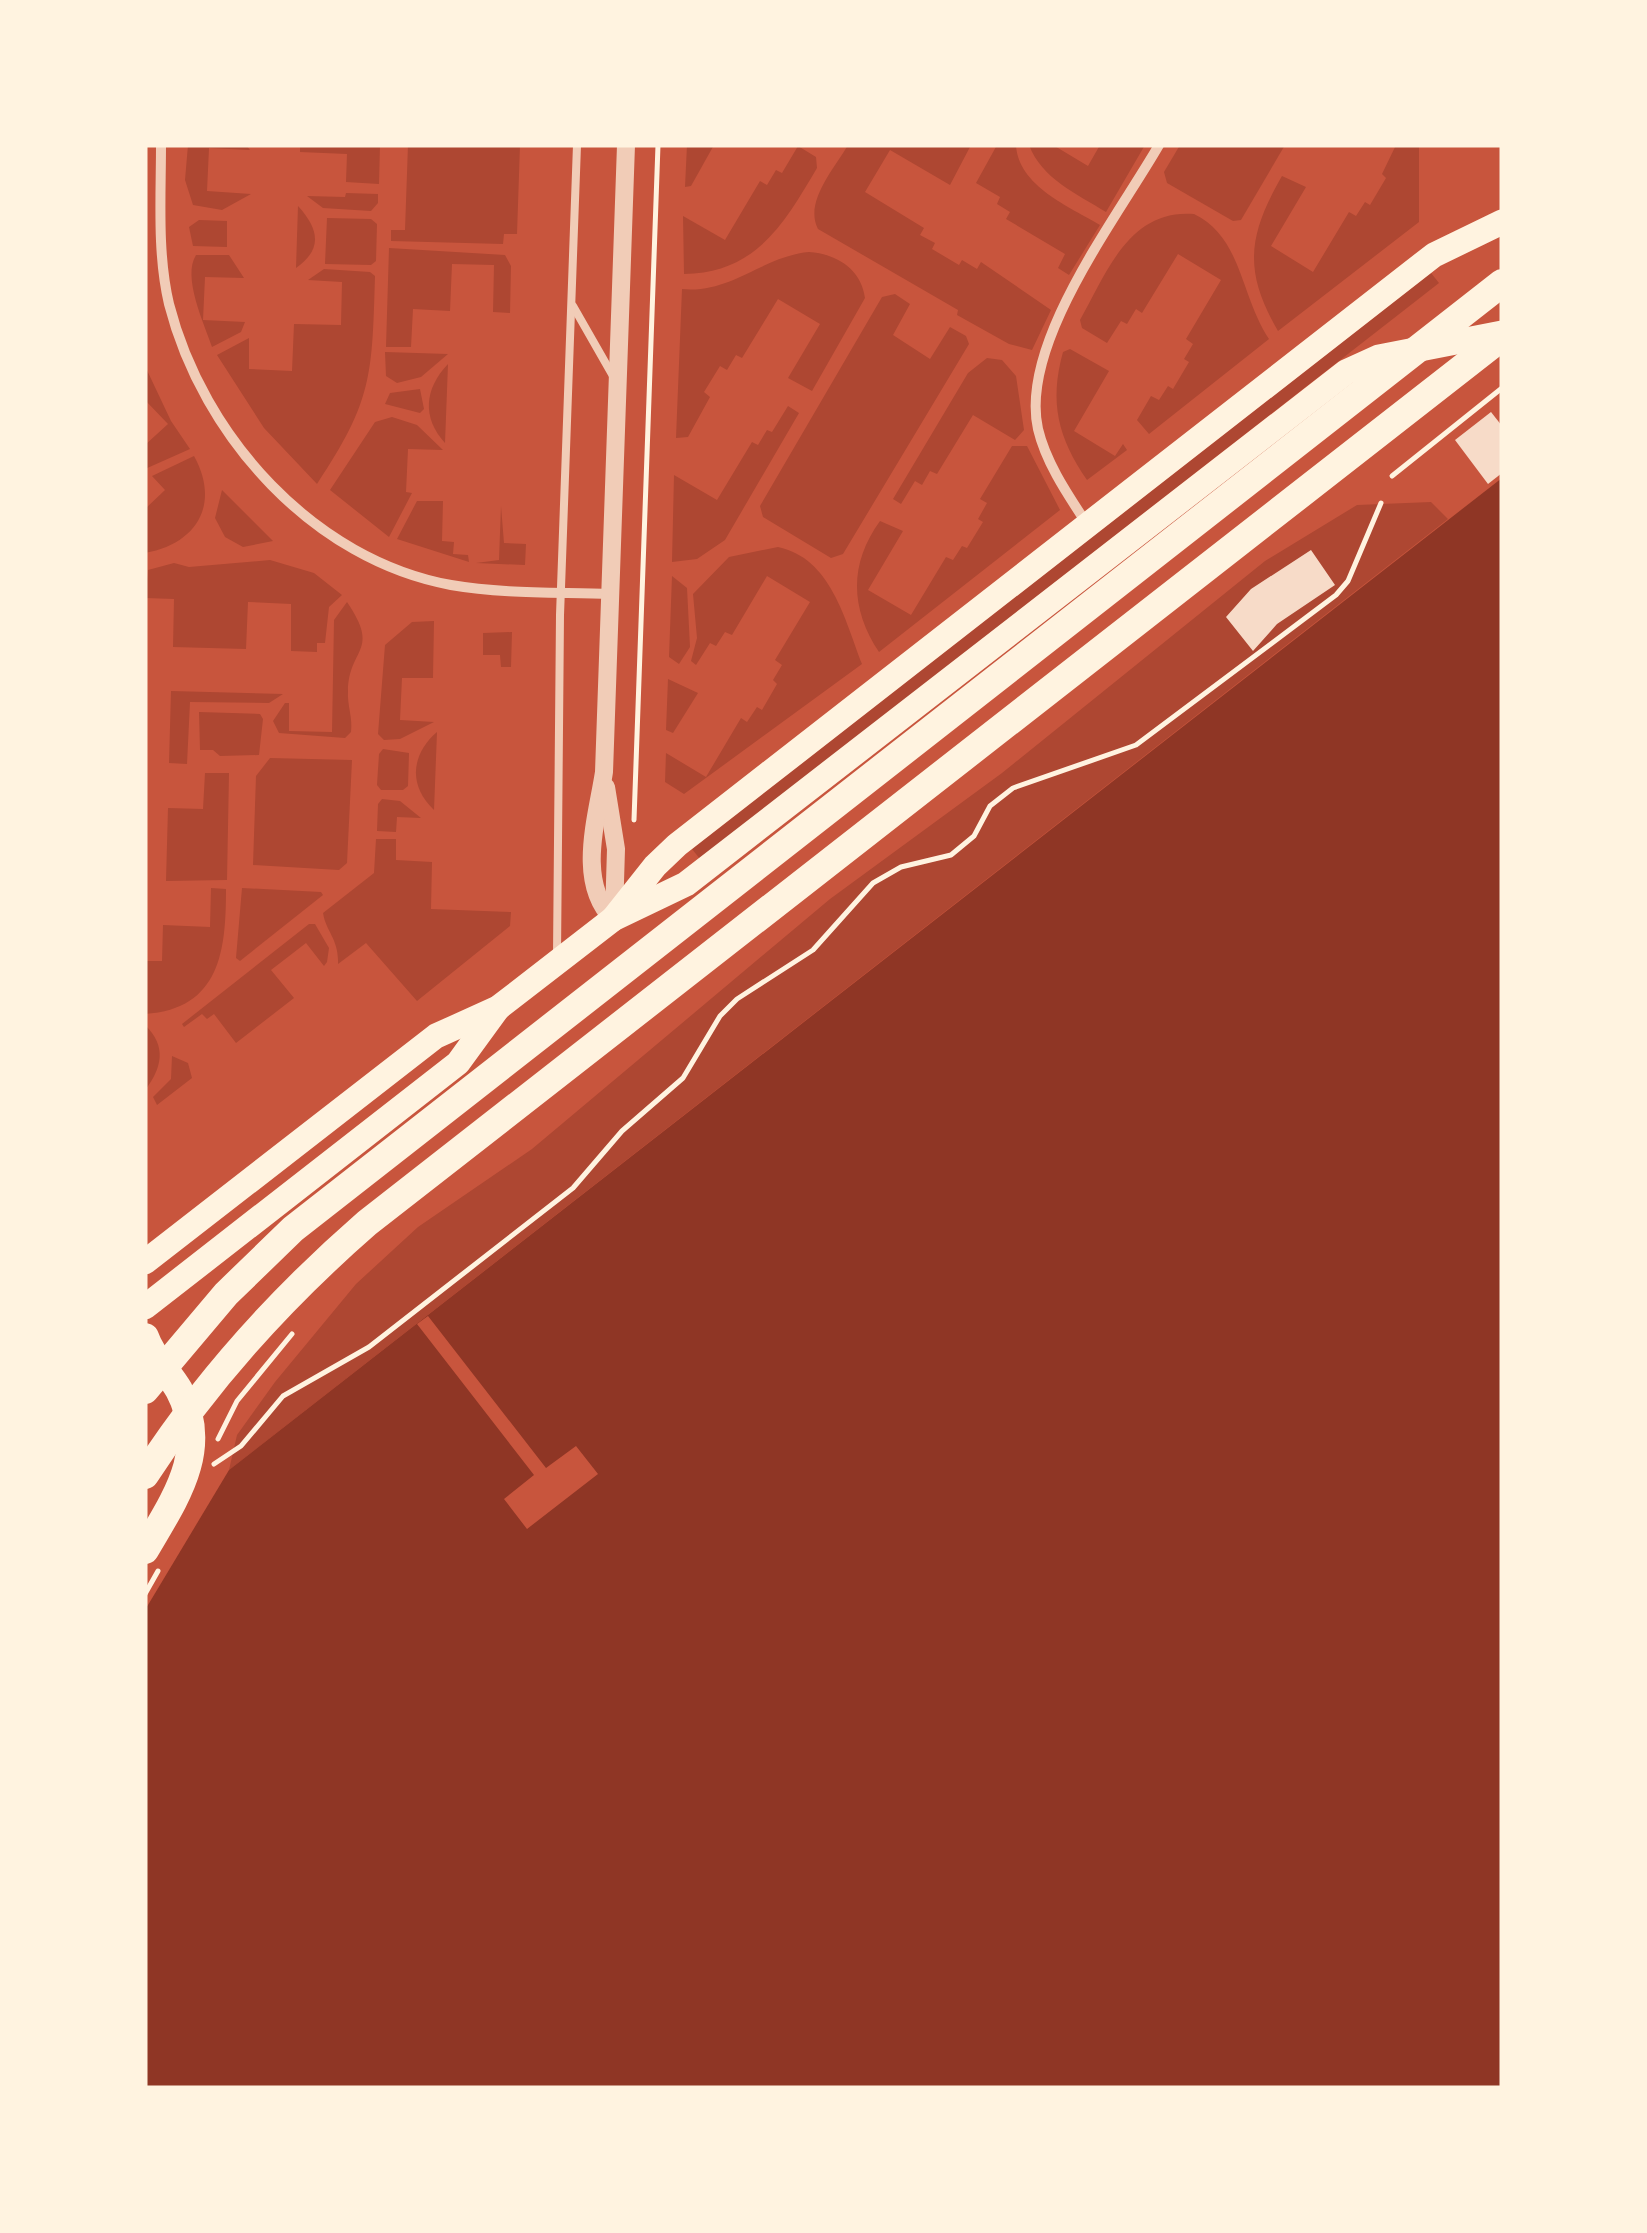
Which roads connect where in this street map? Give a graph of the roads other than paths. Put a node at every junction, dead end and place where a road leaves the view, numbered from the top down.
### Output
1 (161, 145) edge
2 (577, 145) edge
3 (626, 145) edge
4 (1159, 145) edge
5 (1502, 222) edge
6 (1502, 283) edge
7 (571, 302) junction
8 (1502, 335) edge
9 (618, 384) junction
10 (1088, 524) junction
11 (561, 592) junction
12 (610, 594) junction
13 (613, 919) junction
14 (557, 962) junction
15 (498, 1008) junction
16 (145, 1262) edge
17 (145, 1307) edge
18 (145, 1337) edge
19 (145, 1390) edge
20 (145, 1475) edge
21 (145, 1550) edge

1 - 11 street
2 - 7 lane
3 - 9 street
4 - 10 street
5 - 10 main road
6 - 19 highway
7 - 9 lane
7 - 11 lane
8 - 13 main road
8 - 20 highway
9 - 12 street
10 - 13 main road
11 - 12 street
11 - 14 lane
12 - 13 street
13 - 14 main road
14 - 15 main road
15 - 16 main road
15 - 17 main road
18 - 21 highway

